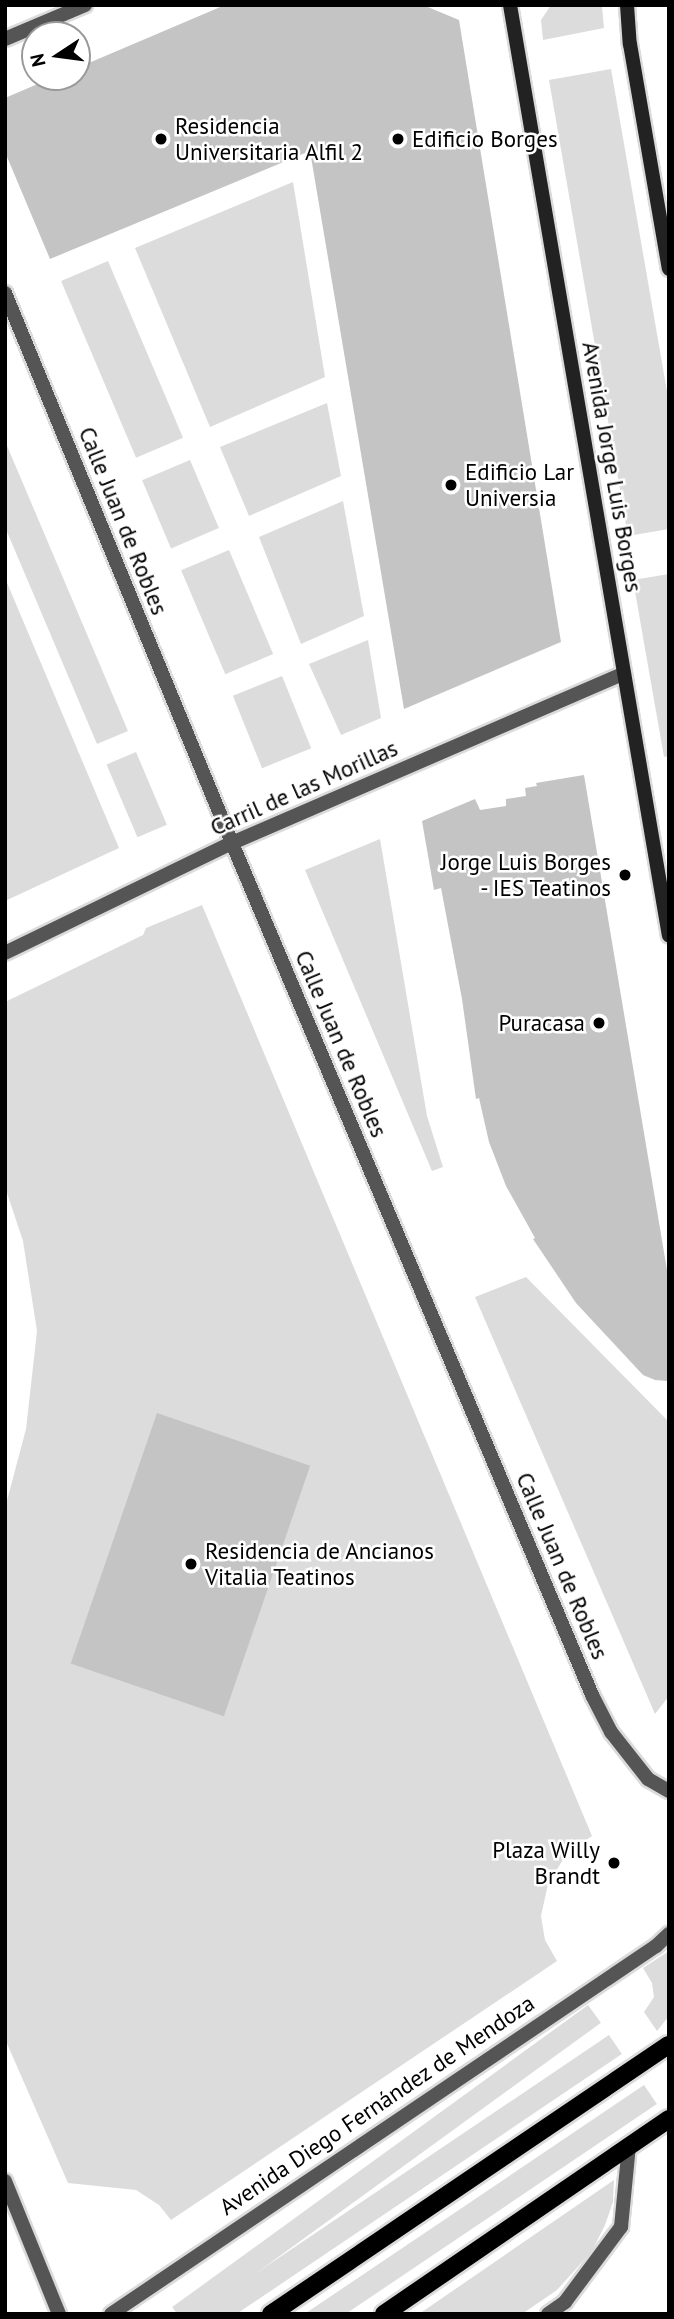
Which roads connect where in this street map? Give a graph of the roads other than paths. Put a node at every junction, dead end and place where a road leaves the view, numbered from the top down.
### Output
1 (85, 5) edge
2 (510, 5) edge
3 (627, 5) edge
4 (5, 39) edge
5 (669, 269) edge
6 (5, 293) edge
7 (624, 673) junction
8 (232, 843) junction
9 (669, 936) edge
10 (5, 953) edge
11 (669, 1791) edge
12 (669, 1934) edge
13 (669, 2045) edge
14 (669, 2119) edge
15 (629, 2146) junction
16 (5, 2181) edge
17 (59, 2314) edge
18 (111, 2314) edge
19 (271, 2314) edge
20 (384, 2314) edge
21 (548, 2314) edge

1 - 4 street
2 - 7 main road, Avenida Jorge Luis Borges
3 - 5 main road
6 - 8 street, Calle Juan de Robles
7 - 8 street, Carril de las Morillas
7 - 9 main road, Avenida Jorge Luis Borges
8 - 10 street, Carril de las Morillas
8 - 11 street, Calle Juan de Robles
12 - 18 street, Avenida Diego Fernández de Mendoza
13 - 19 main road
14 - 15 main road
15 - 20 main road
15 - 21 street
16 - 17 street

